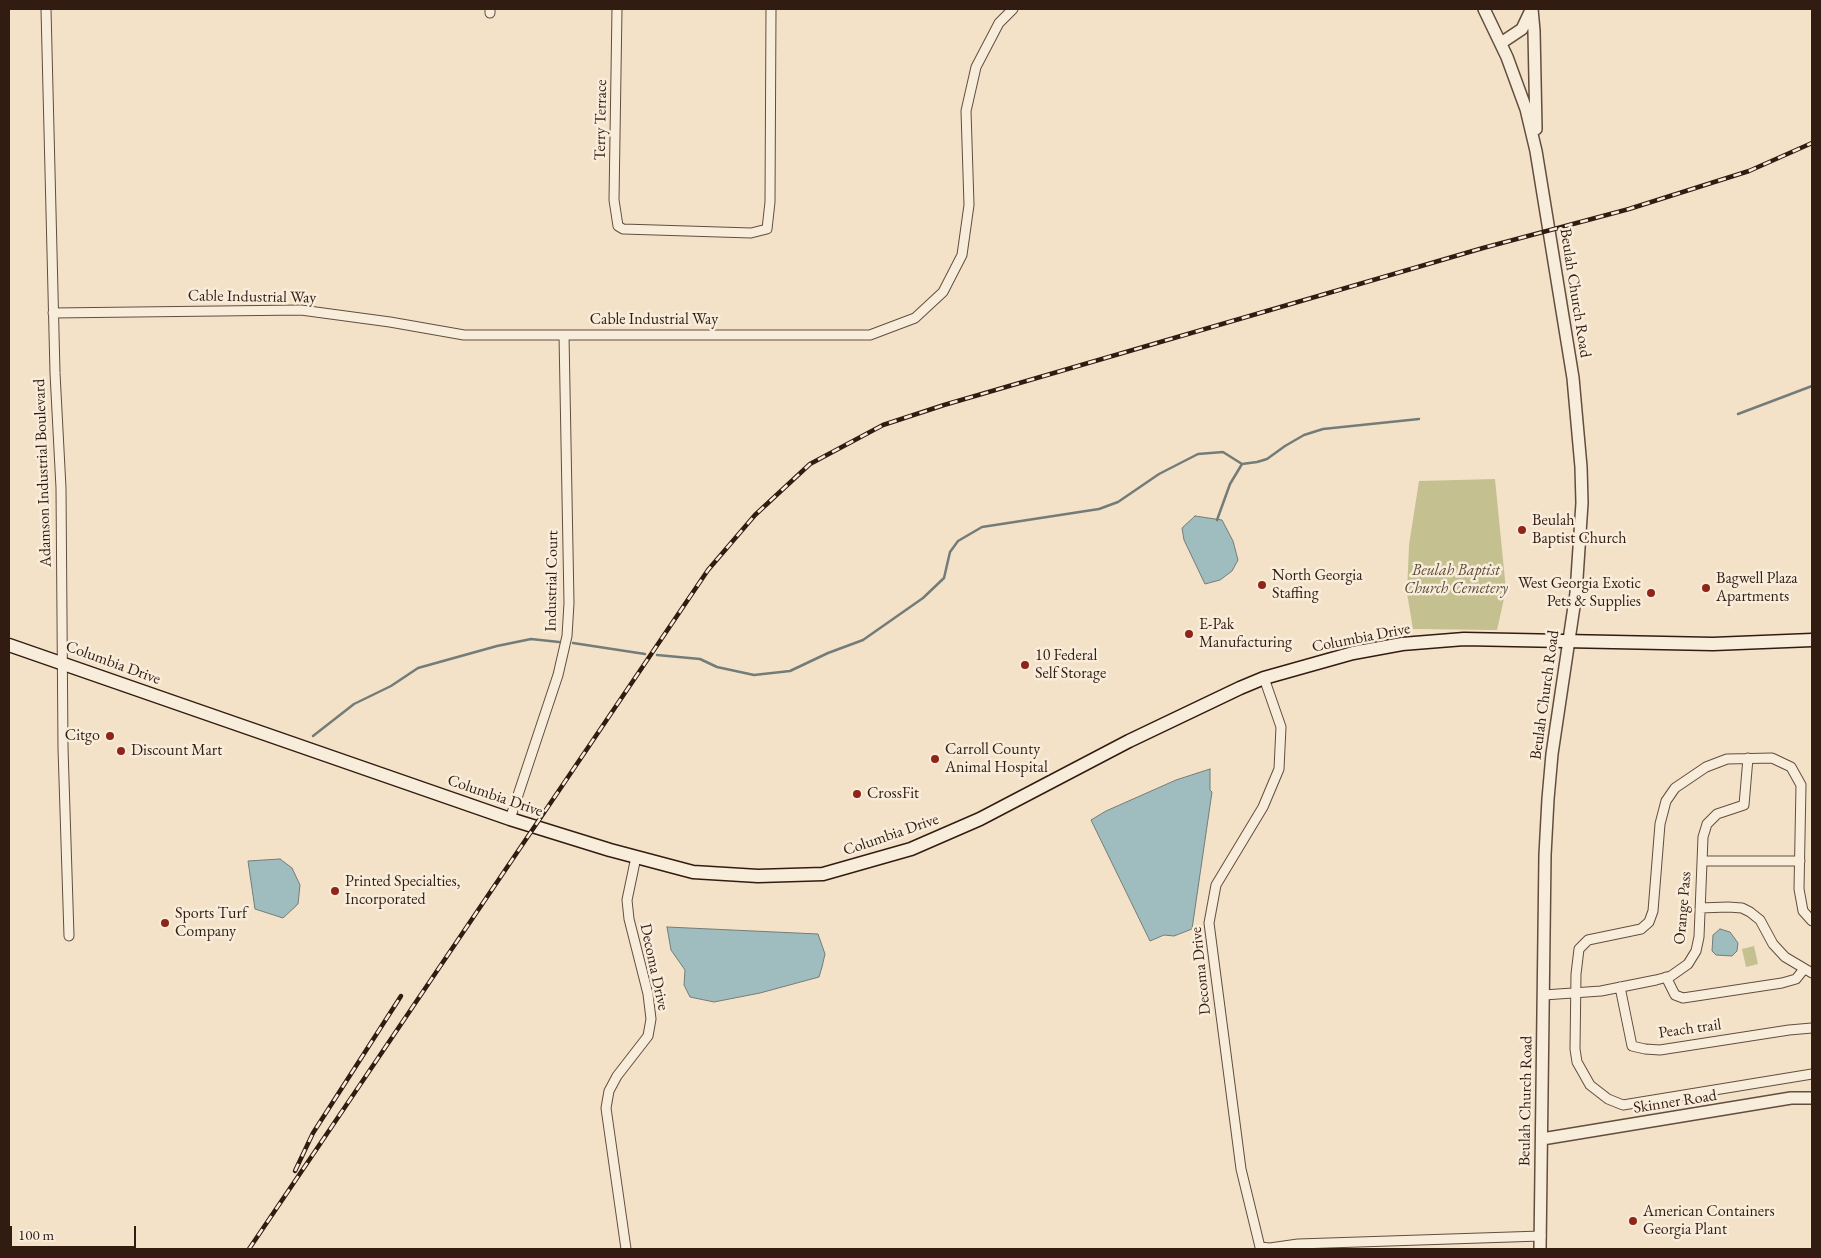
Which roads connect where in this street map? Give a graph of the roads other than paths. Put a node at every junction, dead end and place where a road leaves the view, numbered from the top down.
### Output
1 (46, 9) edge
2 (617, 9) edge
3 (771, 9) edge
4 (1013, 9) edge
5 (1484, 9) edge
6 (1532, 9) edge
7 (1501, 44) junction
8 (1536, 151) junction
9 (54, 313) junction
10 (564, 335) junction
11 (1812, 640) edge
12 (1570, 641) junction
13 (9, 645) edge
14 (62, 662) junction
15 (1264, 678) junction
16 (1748, 758) junction
17 (510, 819) junction
18 (636, 857) junction
19 (1702, 861) junction
20 (1800, 861) junction
21 (1700, 908) junction
22 (1812, 921) edge
23 (69, 936) dead end
24 (1808, 971) edge
25 (1666, 977) junction
26 (1620, 987) junction
27 (1576, 993) junction
28 (1544, 995) junction
29 (1812, 1028) edge
30 (1812, 1074) edge
31 (1812, 1098) edge
32 (1542, 1139) junction
33 (1541, 1236) junction
34 (1260, 1248) edge
35 (626, 1249) edge
36 (1540, 1249) edge

1 - 9 street, Adamson Industrial Boulevard
2 - 3 street, Terry Terrace
4 - 10 street, Cable Industrial Way
5 - 7 street, Beulah Church Road
6 - 7 street
6 - 8 street
7 - 8 street, Beulah Church Road
8 - 12 street, Beulah Church Road
9 - 10 street, Cable Industrial Way
9 - 14 street, Adamson Industrial Boulevard
10 - 17 street, Industrial Court
11 - 12 main road, Columbia Drive
12 - 15 main road, Columbia Drive
12 - 28 street, Beulah Church Road
13 - 14 main road, Columbia Drive
14 - 17 main road, Columbia Drive
14 - 23 street, Adamson Industrial Boulevard
15 - 18 main road, Columbia Drive
15 - 34 street, Decoma Drive
16 - 19 street, Orange Pass
16 - 20 street
16 - 27 street
17 - 18 main road, Columbia Drive
18 - 35 street, Decoma Drive
19 - 20 street
19 - 21 street, Orange Pass
20 - 22 street
21 - 24 street
21 - 25 street, Orange Pass
24 - 25 street
25 - 26 street, Orange Pass
26 - 27 street, Orange Pass
26 - 29 street, Peach trail
27 - 28 street, Orange Pass
27 - 30 street
28 - 32 street, Beulah Church Road
31 - 32 street, Skinner Road
32 - 33 street, Beulah Church Road
33 - 34 street, Decoma Drive
33 - 36 street, Beulah Church Road

